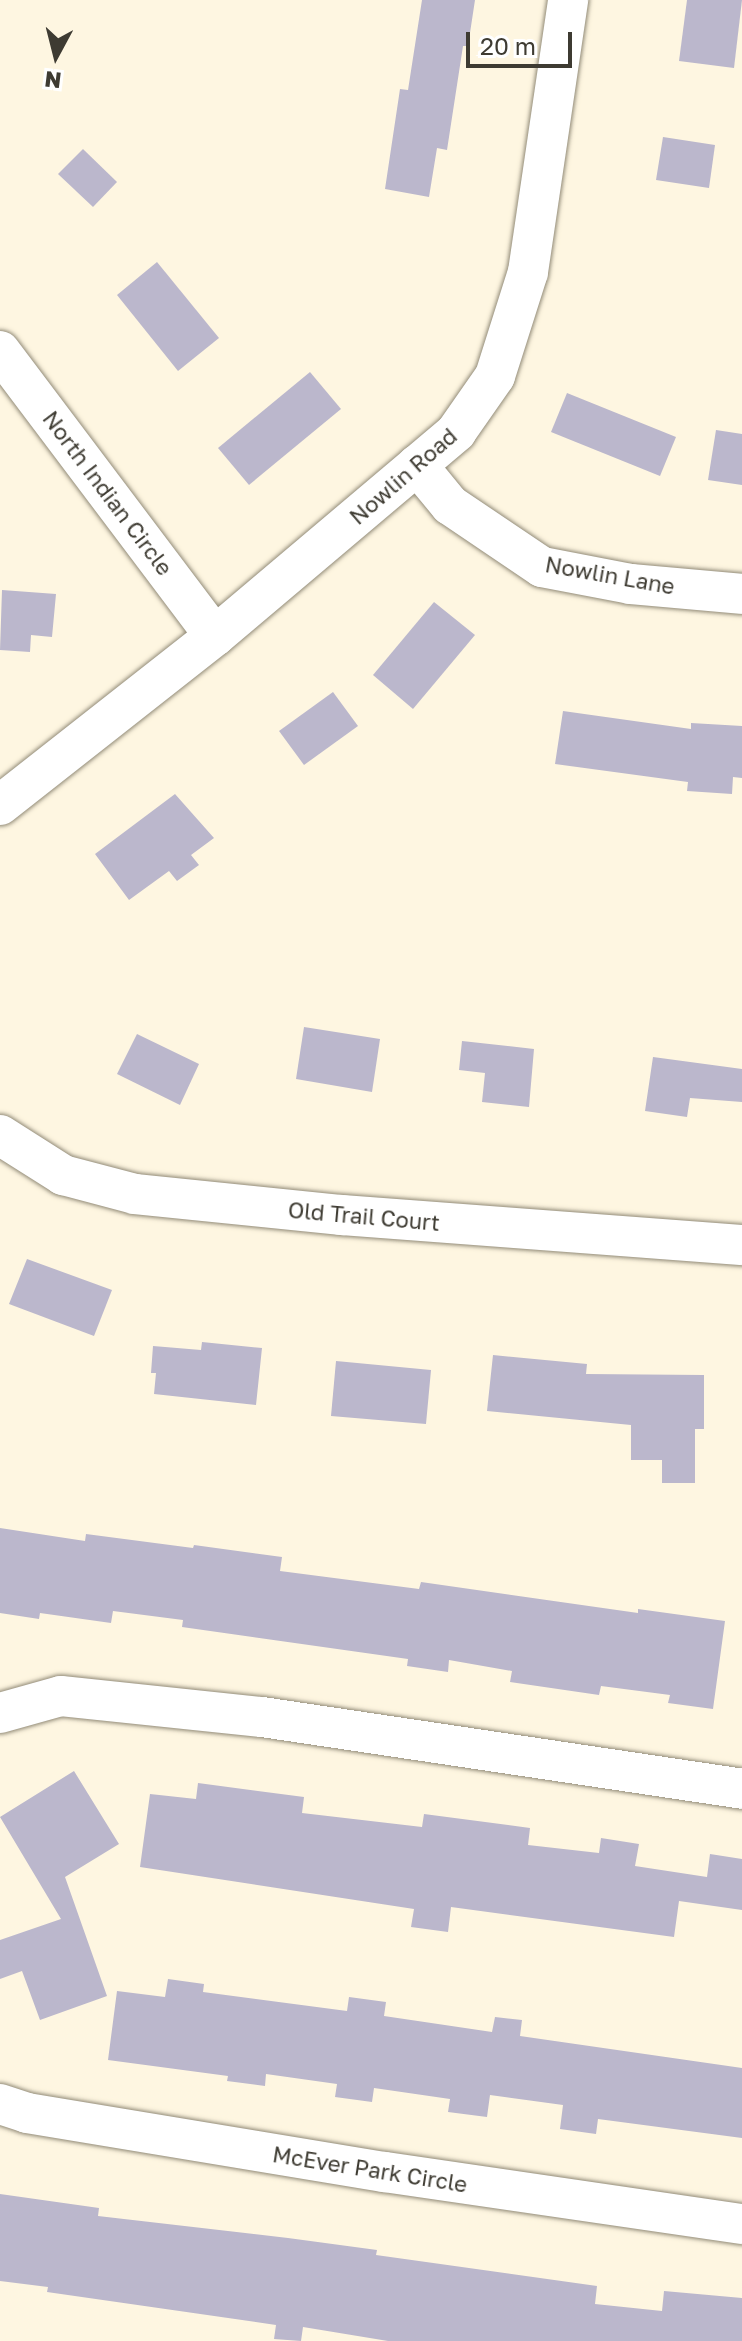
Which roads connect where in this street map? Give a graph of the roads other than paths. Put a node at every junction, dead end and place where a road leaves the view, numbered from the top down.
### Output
1 (568, 0) edge
2 (0, 351) edge
3 (417, 465) junction
4 (742, 594) edge
5 (215, 636) junction
6 (0, 805) edge
7 (0, 1135) edge
8 (742, 1245) edge
9 (0, 1713) edge
10 (742, 1789) edge
11 (0, 2104) edge
12 (742, 2224) edge

1 - 3 street, Nowlin Road
2 - 5 street, North Indian Circle
3 - 4 street, Nowlin Lane
3 - 5 street, Nowlin Road
5 - 6 street, Nowlin Road
7 - 8 street, Old Trail Court
9 - 10 street
11 - 12 street, McEver Park Circle

